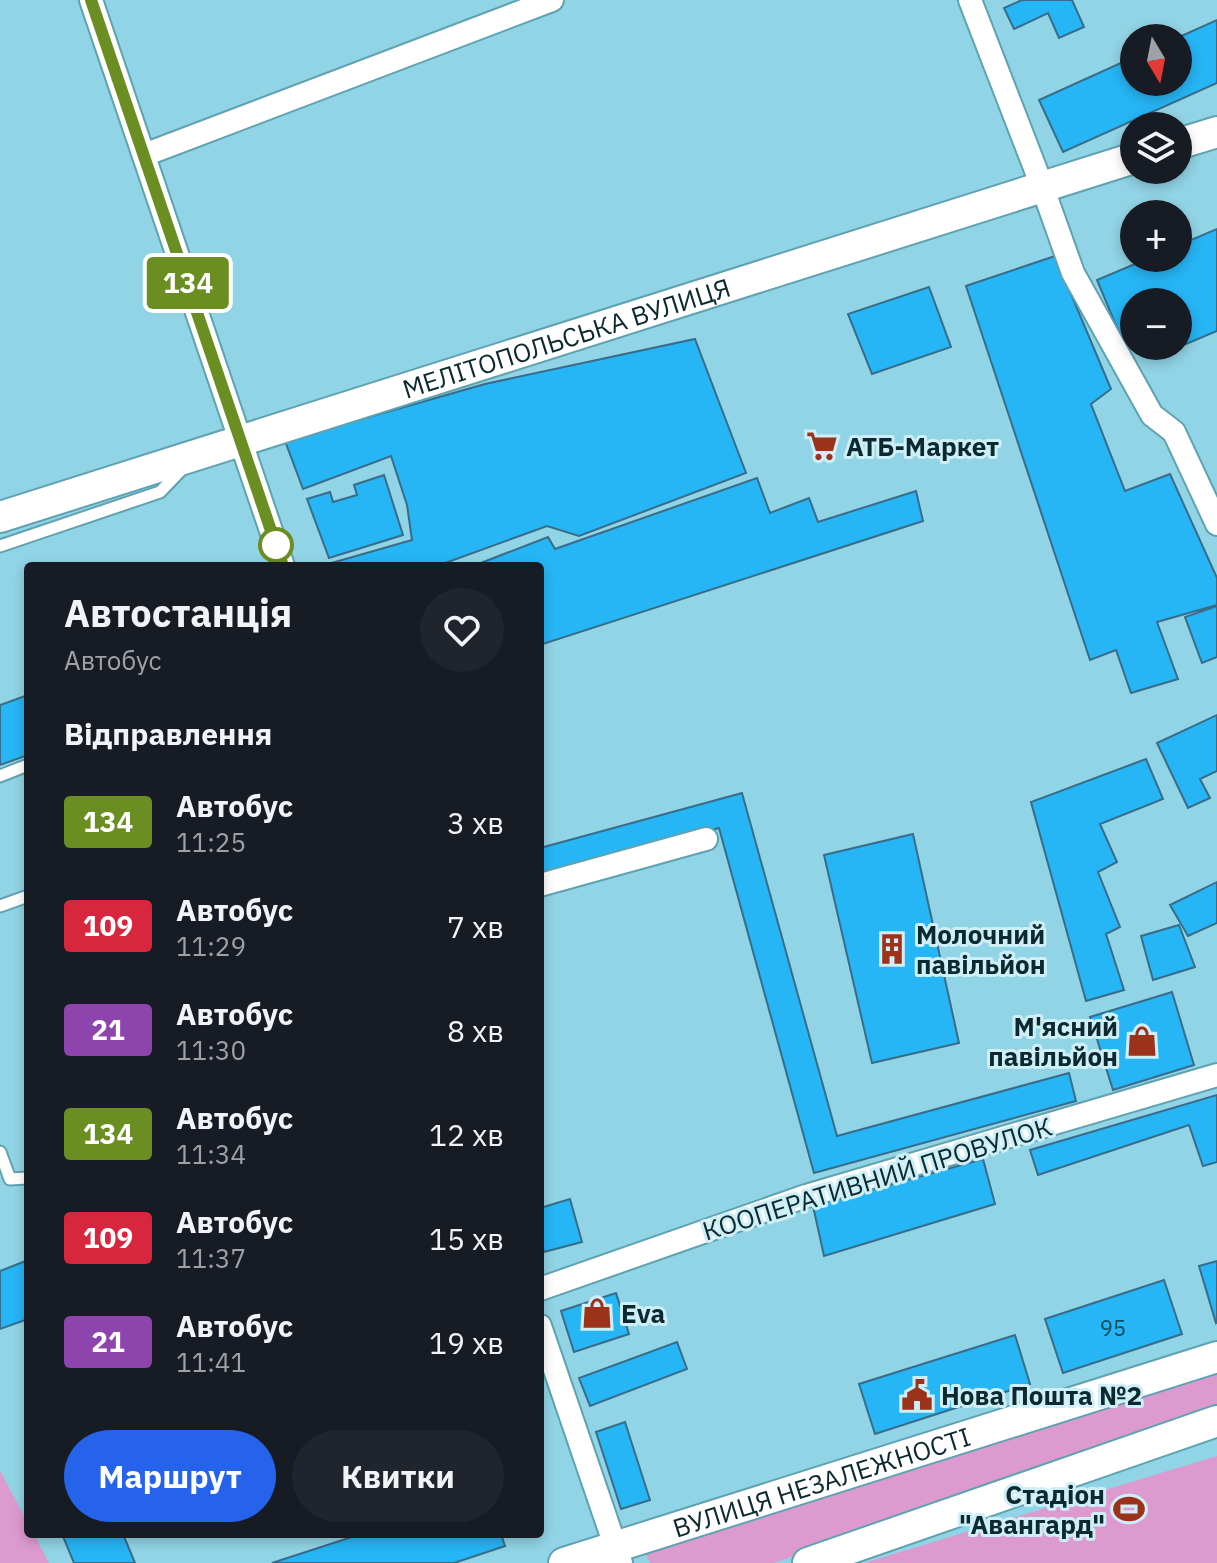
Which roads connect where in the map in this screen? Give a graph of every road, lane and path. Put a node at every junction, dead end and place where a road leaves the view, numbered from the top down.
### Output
1 (91, 0) edge
2 (552, 0) edge
3 (970, 0) edge
4 (1217, 132) edge
5 (1192, 140) edge
6 (144, 155) junction
7 (1120, 162) edge
8 (1042, 186) junction
9 (241, 438) junction
10 (199, 452) junction
11 (0, 517) edge
12 (1217, 524) edge
13 (0, 546) edge
14 (282, 562) edge
15 (24, 767) edge
16 (0, 776) edge
17 (706, 839) dead end
18 (544, 884) edge
19 (24, 897) edge
20 (0, 906) edge
21 (1217, 1075) edge
22 (0, 1152) edge
23 (24, 1178) edge
24 (544, 1288) edge
25 (544, 1338) edge
26 (1217, 1357) edge
27 (1217, 1421) edge
28 (617, 1555) edge
29 (564, 1563) edge
30 (808, 1563) edge

1 - 6 street
2 - 6 street
3 - 8 street
4 - 5 main road
6 - 9 street
7 - 8 main road, МЕЛІТОПОЛЬСЬКА ВУЛИЦЯ
8 - 9 main road, МЕЛІТОПОЛЬСЬКА ВУЛИЦЯ
8 - 12 street
9 - 10 main road, МЕЛІТОПОЛЬСЬКА ВУЛИЦЯ
9 - 14 street
10 - 11 main road, МЕЛІТОПОЛЬСЬКА ВУЛИЦЯ
10 - 13 lane
15 - 16 lane
17 - 18 street
19 - 20 lane
21 - 24 street, КООПЕРАТИВНИЙ ПРОВУЛОК
22 - 23 lane
25 - 28 street
26 - 28 main road, ВУЛИЦЯ НЕЗАЛЕЖНОСТІ
27 - 30 main road
28 - 29 main road, ВУЛИЦЯ НЕЗАЛЕЖНОСТІ

